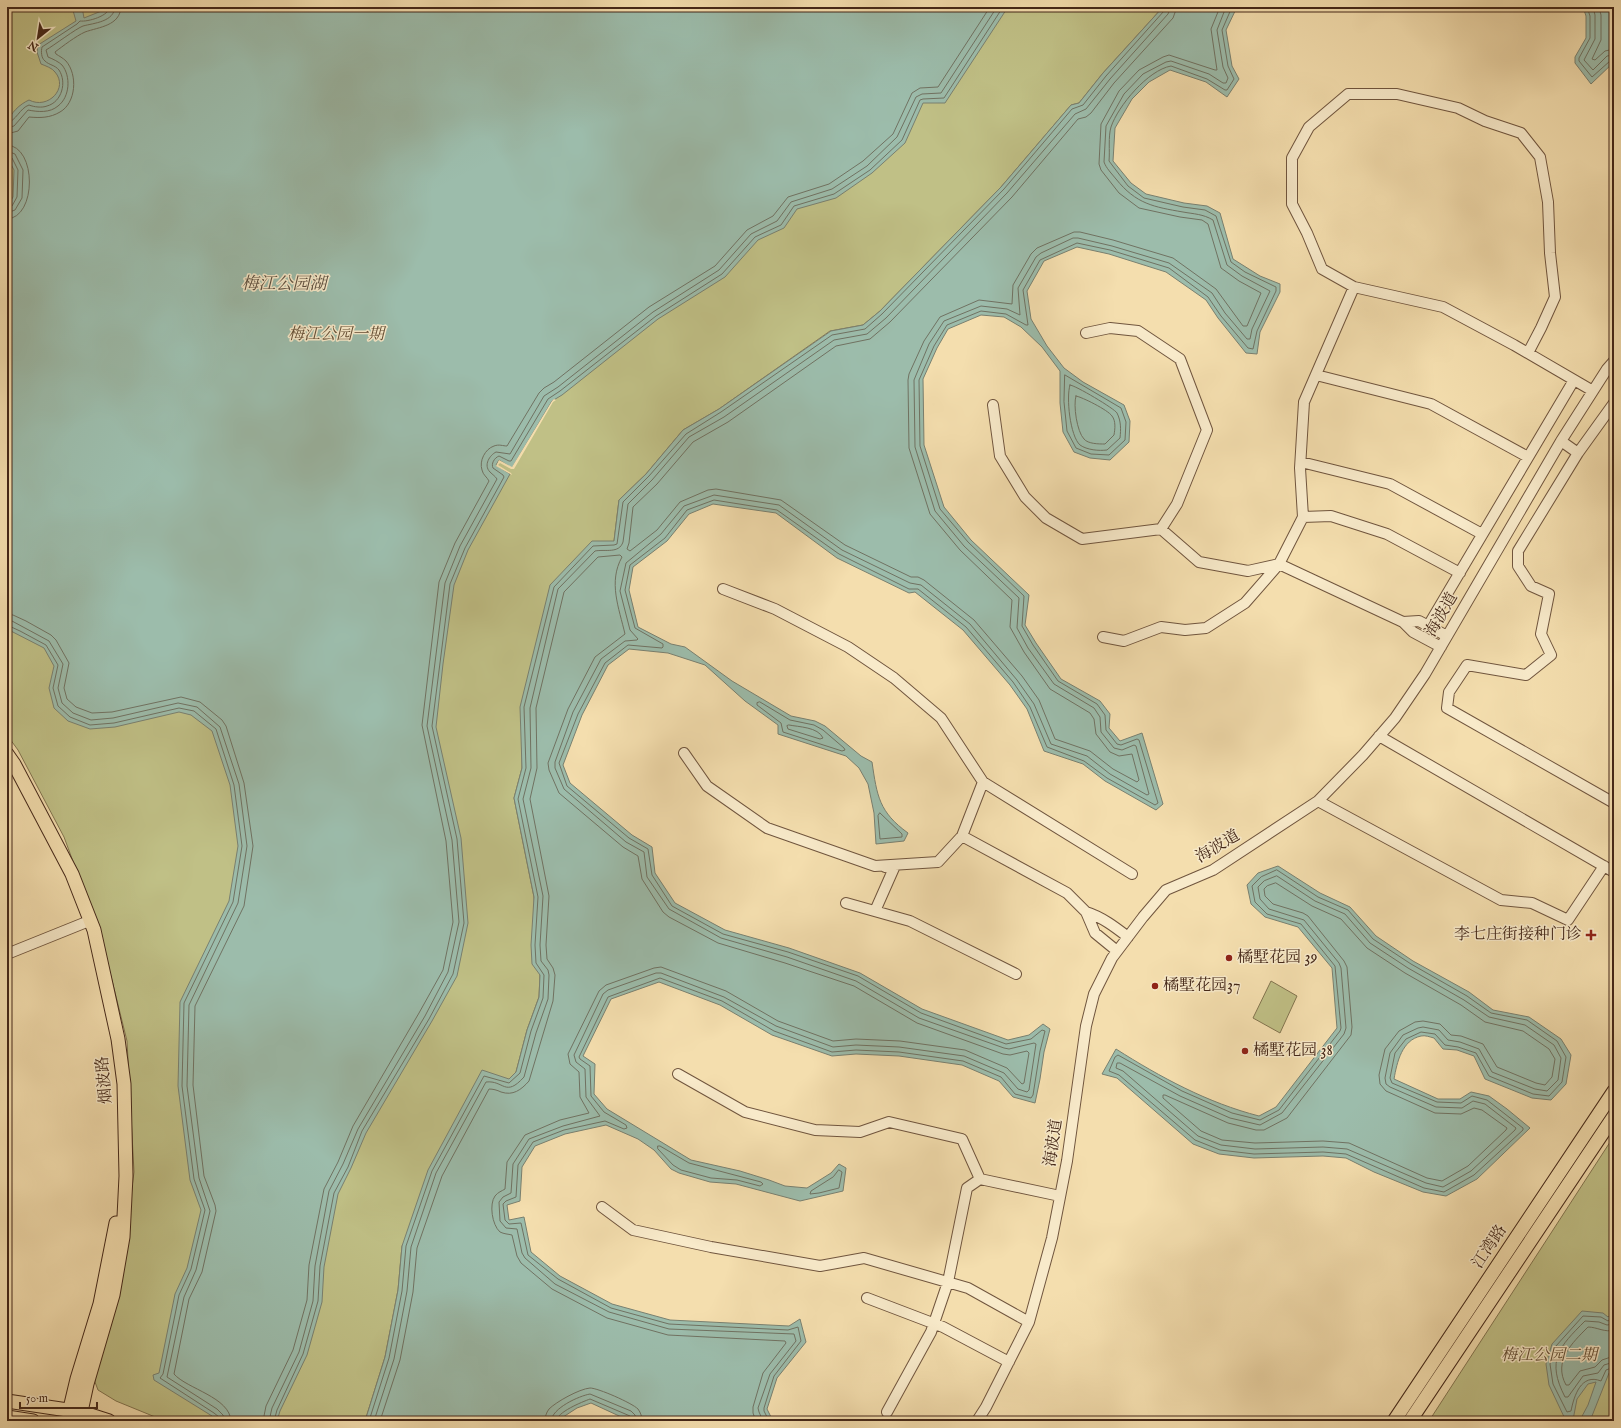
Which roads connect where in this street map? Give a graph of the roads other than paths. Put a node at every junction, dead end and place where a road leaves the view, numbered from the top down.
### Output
1 (1354, 287) junction
2 (1086, 333) dead end
3 (1528, 353) junction
4 (1614, 361) edge
5 (1316, 375) junction
6 (1574, 380) junction
7 (1593, 391) junction
8 (1614, 403) edge
9 (993, 405) dead end
10 (1561, 441) junction
11 (1578, 453) junction
12 (1528, 458) junction
13 (1301, 462) junction
14 (1303, 517) junction
15 (1161, 529) junction
16 (1482, 534) junction
17 (1279, 564) junction
18 (1460, 573) junction
19 (723, 589) dead end
20 (1404, 622) junction
21 (1428, 626) junction
22 (1447, 636) junction
23 (1103, 637) dead end
24 (1441, 647) junction
25 (1379, 736) junction
26 (684, 753) dead end
27 (7, 754) edge
28 (7, 763) edge
29 (983, 782) junction
30 (1318, 801) junction
31 (1614, 803) edge
32 (962, 836) junction
33 (875, 866) junction
34 (1604, 866) junction
35 (1614, 872) edge
36 (1132, 874) dead end
37 (846, 903) dead end
38 (875, 911) junction
39 (1086, 912) junction
40 (84, 923) junction
41 (1128, 937) junction
42 (1117, 951) junction
43 (7, 954) edge
44 (1016, 974) dead end
45 (678, 1074) dead end
46 (1614, 1091) edge
47 (1614, 1116) edge
48 (980, 1179) junction
49 (1060, 1196) junction
50 (602, 1207) dead end
51 (948, 1282) junction
52 (867, 1298) dead end
53 (1030, 1322) junction
54 (934, 1323) junction
55 (1009, 1362) junction
56 (7, 1401) edge
57 (888, 1412) dead end
58 (74, 1416) edge
59 (7, 1417) edge
60 (33, 1421) edge
61 (109, 1421) edge
62 (977, 1421) edge
63 (1394, 1421) edge
64 (1410, 1421) edge

1 - 3 street
1 - 3 street
1 - 5 street
2 - 15 street
3 - 6 street
4 - 7 street, 海波道
5 - 12 street
5 - 13 street
6 - 7 street
6 - 12 street
7 - 10 street, 海波道
8 - 11 street
9 - 15 street
10 - 11 street
10 - 22 street, 海波道
11 - 31 street
12 - 16 street
13 - 14 street
13 - 16 street
14 - 17 street
14 - 18 street
15 - 17 street
16 - 18 street
17 - 20 street
17 - 23 street
18 - 21 street
19 - 29 street
20 - 21 street
20 - 24 street
21 - 22 street
22 - 24 street, 海波道
24 - 25 street, 海波道
25 - 30 street, 海波道
25 - 34 street
26 - 33 street
27 - 58 main road, 烟波路
28 - 40 main road, 烟波路
29 - 32 street
29 - 36 street
30 - 34 street
30 - 41 street, 海波道
32 - 33 street
32 - 39 street
33 - 38 street
34 - 35 street
37 - 38 street
38 - 44 street
39 - 41 street
39 - 42 street
40 - 43 street
40 - 58 main road, 烟波路
41 - 42 street, 海波道
42 - 49 street, 海波道
45 - 48 street
46 - 63 main road, 江湾路
47 - 64 main road, 江湾路
48 - 49 street
48 - 51 street
49 - 53 street, 海波道
50 - 51 street
51 - 53 street
51 - 54 street
52 - 54 street
53 - 55 street, 海波道
54 - 55 street
54 - 57 street
55 - 62 street, 海波道
56 - 58 main road
58 - 61 main road
59 - 60 main road

